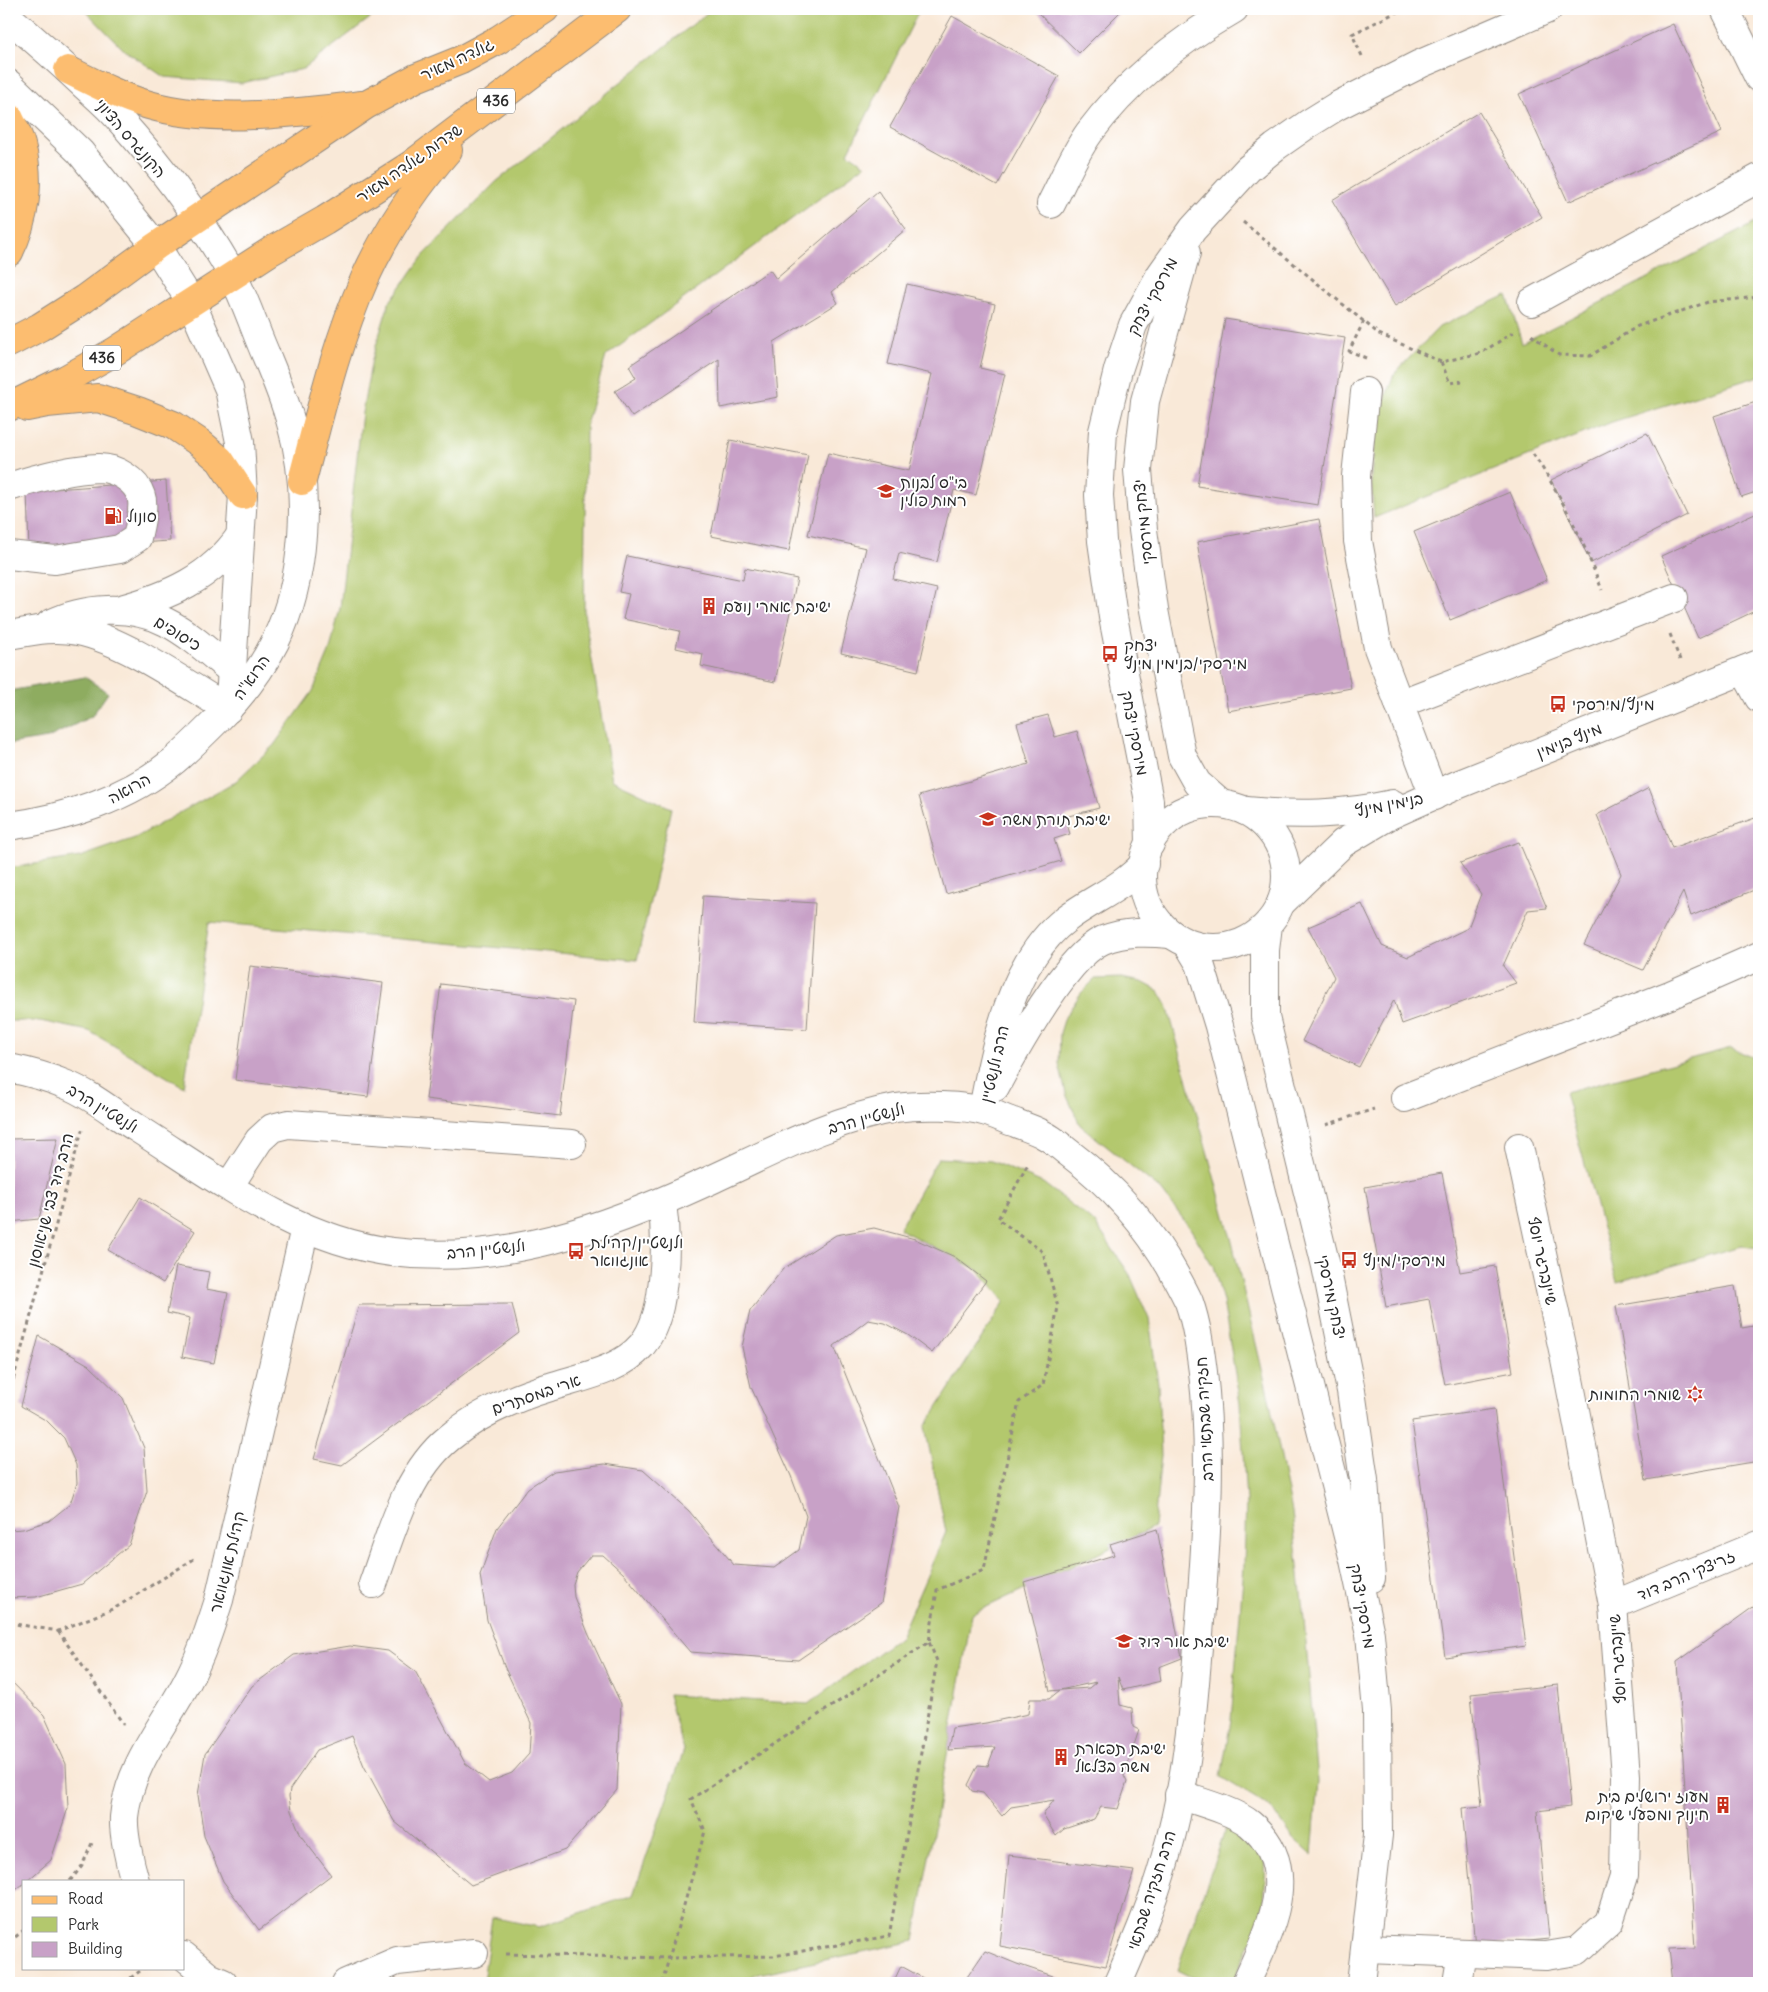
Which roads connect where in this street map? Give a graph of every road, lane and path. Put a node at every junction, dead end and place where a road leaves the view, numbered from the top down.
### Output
1 (545, 9) edge
2 (617, 9) edge
3 (1234, 9) edge
4 (1403, 9) edge
5 (1548, 9) edge
6 (1725, 9) edge
7 (9, 18) edge
8 (68, 70) junction
9 (1759, 78) edge
10 (9, 84) edge
11 (1375, 86) junction
12 (366, 105) junction
13 (477, 115) junction
14 (9, 117) edge
15 (1759, 178) edge
16 (1217, 200) junction
17 (1051, 204) dead end
18 (197, 218) junction
19 (1193, 229) junction
20 (156, 246) junction
21 (9, 252) edge
22 (233, 276) junction
23 (1759, 297) edge
24 (191, 302) junction
25 (1532, 302) dead end
26 (1364, 321) junction
27 (1520, 328) dead end
28 (1528, 333) dead end
29 (9, 343) edge
30 (1367, 358) dead end
31 (1442, 362) junction
32 (1462, 381) dead end
33 (1365, 392) dead end
34 (9, 407) edge
35 (9, 411) edge
36 (1534, 454) dead end
37 (302, 482) junction
38 (9, 487) edge
39 (243, 495) junction
40 (240, 536) junction
41 (9, 555) edge
42 (1674, 598) dead end
43 (116, 610) junction
44 (1614, 621) junction
45 (41, 629) junction
46 (9, 635) edge
47 (1752, 667) edge
48 (240, 678) junction
49 (1759, 698) edge
50 (1399, 704) junction
51 (228, 709) junction
52 (1434, 796) junction
53 (1234, 807) junction
54 (9, 826) edge
55 (1147, 854) junction
56 (1274, 914) junction
57 (1179, 939) junction
58 (1759, 956) edge
59 (9, 1068) edge
60 (91, 1098) junction
61 (1406, 1098) joint
62 (983, 1110) junction
63 (1044, 1134) junction
64 (1294, 1136) junction
65 (572, 1144) dead end
66 (1519, 1147) dead end
67 (230, 1186) junction
68 (662, 1202) junction
69 (305, 1228) junction
70 (9, 1395) edge
71 (235, 1534) junction
72 (1759, 1545) edge
73 (373, 1584) dead end
74 (1613, 1605) junction
75 (9, 1623) edge
76 (58, 1631) junction
77 (929, 1642) junction
78 (1374, 1674) junction
79 (126, 1728) dead end
80 (1179, 1795) junction
81 (135, 1880) edge
82 (22, 1932) edge
83 (9, 1942) edge
84 (1366, 1949) junction
85 (474, 1953) joint
86 (1462, 1953) junction
87 (185, 1957) edge
88 (669, 1958) junction
89 (141, 1970) edge
90 (124, 1983) edge
91 (223, 1983) edge
92 (346, 1983) edge
93 (662, 1983) edge
94 (1118, 1983) edge
95 (1246, 1983) edge
96 (1361, 1983) edge
97 (1457, 1983) edge

1 - 12 main road, גולדה מאיר
2 - 13 main road, שדרות גולדה מאיר / 436
3 - 17 street
4 - 11 path
5 - 11 street, מירסקי יצחק
6 - 9 street
7 - 8 street, הקונגרס הציוני
8 - 12 main road
8 - 18 street, הקונגרס הציוני
10 - 20 street
11 - 16 street, מירסקי יצחק
12 - 18 main road
13 - 22 main road, שדרות גולדה מאיר / 436
13 - 37 main road
14 - 21 main road
15 - 25 street
16 - 19 street, מירסקי יצחק
16 - 26 path
18 - 20 main road
18 - 22 street, הקונגרס הציוני
19 - 53 street, יצחק מירסקי
19 - 55 street, מירסקי יצחק
20 - 24 street
20 - 29 main road
22 - 24 main road, שדרות גולדה מאיר / 436
22 - 37 street, הרוא''ה
23 - 28 path
24 - 34 main road, 436
24 - 39 street, הרוא''ה
26 - 30 path
26 - 31 path
27 - 31 path
31 - 32 path
33 - 50 street
35 - 39 main road
36 - 44 path
37 - 48 street, הרוא''ה
38 - 41 street
39 - 40 street, הרוא''ה
40 - 43 street
40 - 48 street, הרוא''ה
42 - 44 street
43 - 45 street, כיסופים
43 - 48 street, כיסופים
44 - 50 street
45 - 46 street, כיסופים
45 - 51 street, כיסופים
47 - 49 street
47 - 52 street, מינץ בנימין
48 - 51 street, הרוא''ה
50 - 52 street
51 - 54 street, הרואה
52 - 53 street, בנימין מינץ
52 - 56 street, בנימין מינץ
53 - 55 street
53 - 56 street
55 - 57 street
55 - 62 street, הרב ולנשטיין
56 - 57 street
56 - 64 street, יצחק מירסקי
57 - 62 street, הרב ולנשטיין
57 - 78 street, מירסקי יצחק
58 - 61 street
59 - 60 street, ולנשטיין הרב
60 - 67 street, ולנשטיין הרב
60 - 70 path, הרב דוד צבי שניאוסון
61 - 64 path
62 - 63 street, חזקיה שבתאי הרב
62 - 68 street, ולנשטיין הרב
63 - 77 path
63 - 80 street, חזקיה שבתאי הרב
64 - 78 street, יצחק מירסקי
65 - 67 street
66 - 74 street, שיינברגר יוסף
67 - 69 street, ולנשטיין הרב
68 - 69 street, ולנשטיין הרב
68 - 73 street, ארי במסתרים
69 - 71 street, קהילת אונגוואר
71 - 76 path
71 - 81 street, קהילת אונגוואר
72 - 74 street, זריצקי הרב דוד
74 - 86 street, שיינברגר יוסף
75 - 76 path
76 - 79 path
77 - 88 path
77 - 88 path
78 - 84 street, מירסקי יצחק
80 - 94 street, הרב חזקיה שבתאי
80 - 95 street
82 - 83 path
84 - 86 street, שיינברגר יוסף
84 - 96 street, מירסקי יצחק
85 - 88 path
85 - 92 street
86 - 97 street
87 - 91 street
88 - 93 path
89 - 90 path

